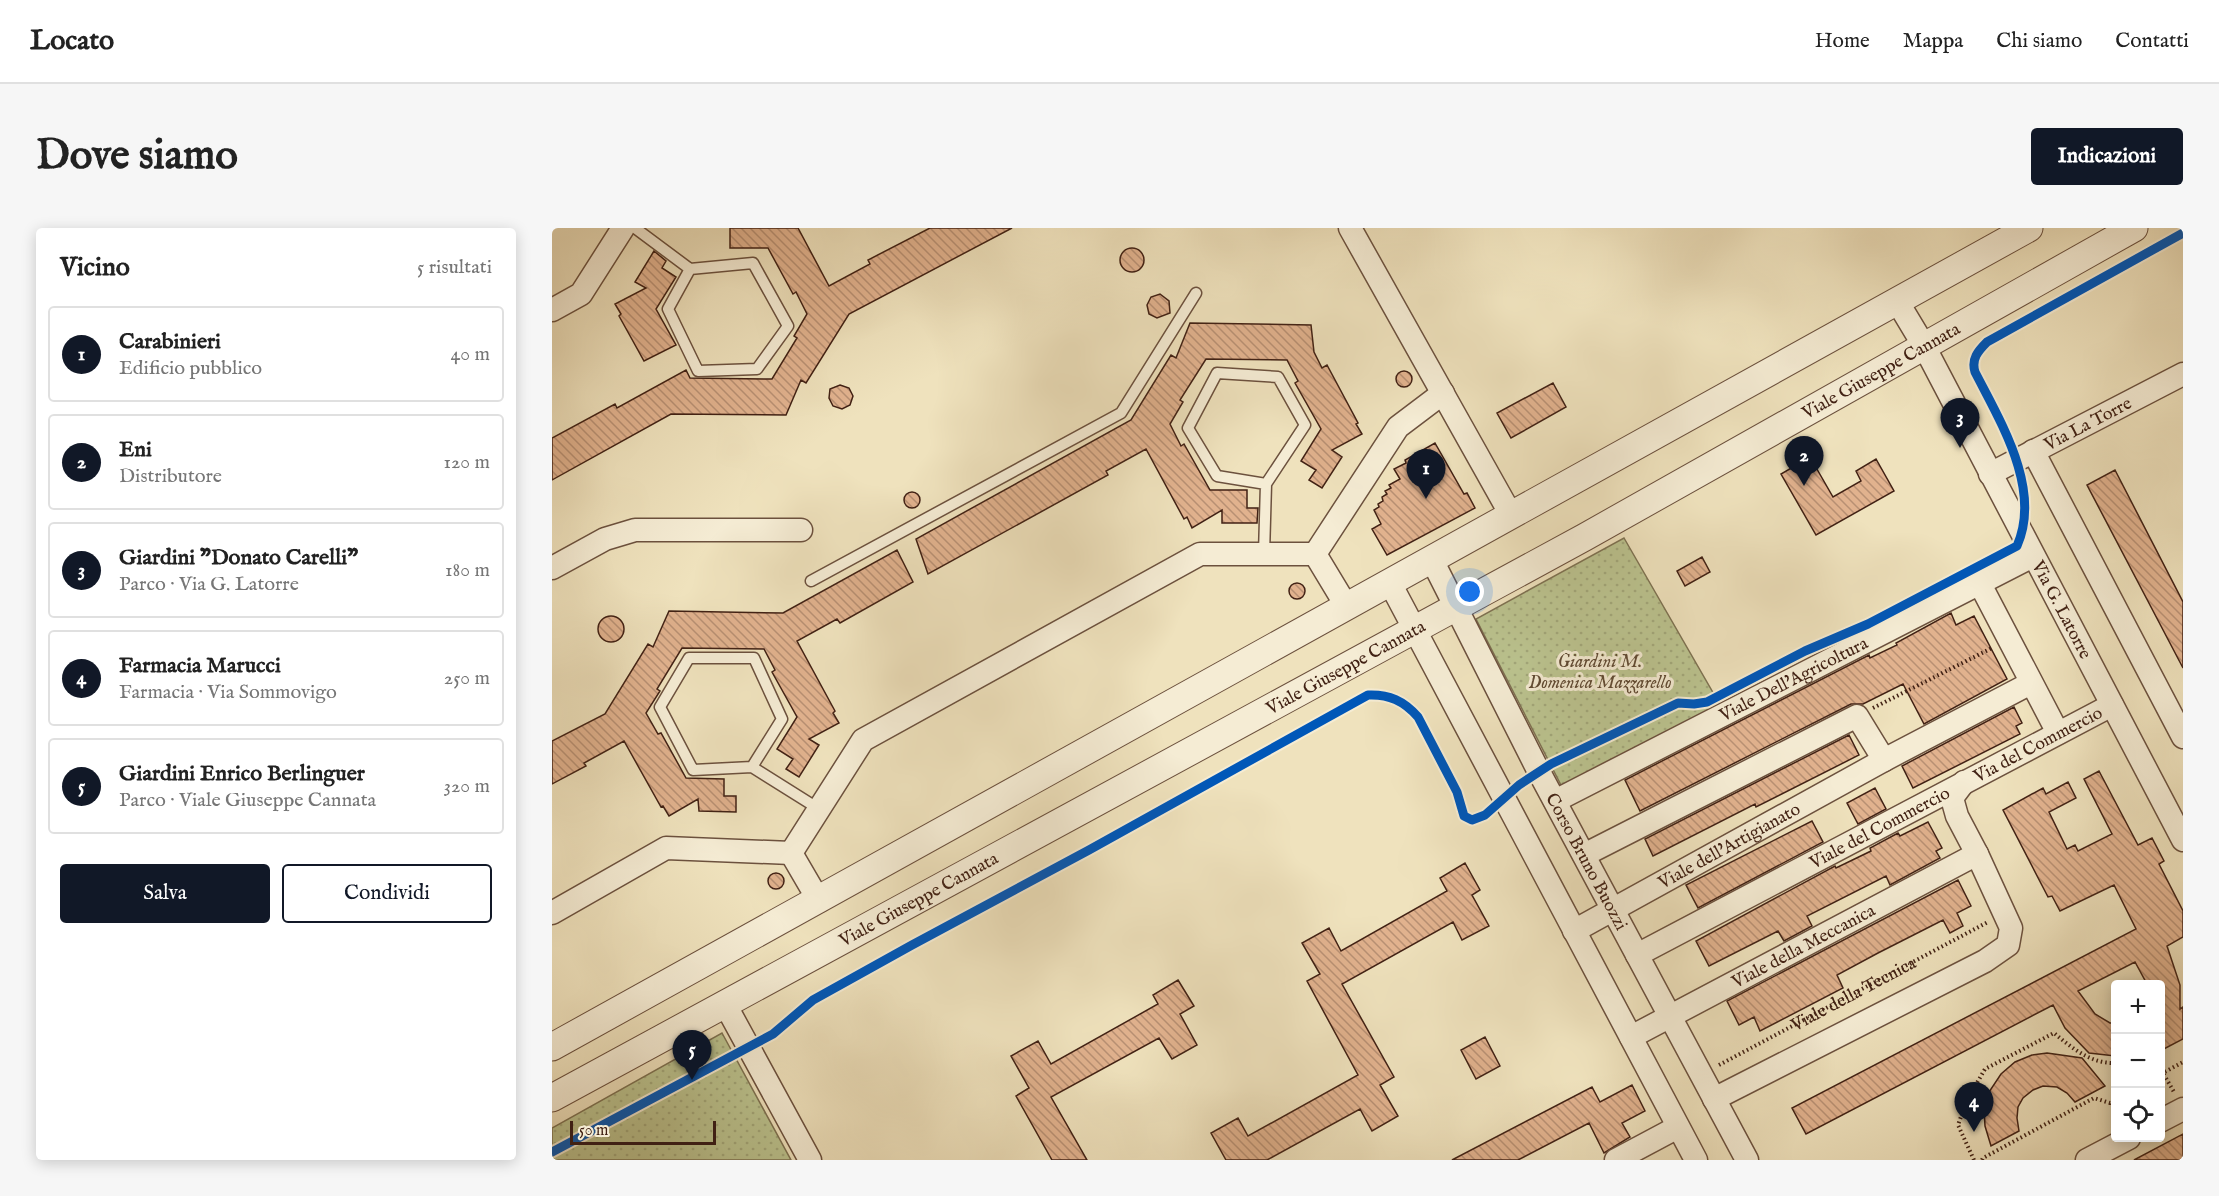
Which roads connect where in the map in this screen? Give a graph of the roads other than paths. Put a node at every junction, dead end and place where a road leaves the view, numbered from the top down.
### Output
1 (623, 228) edge
2 (635, 228) edge
3 (1350, 228) edge
4 (2134, 228) edge
5 (2026, 229) edge
6 (690, 269) junction
7 (1196, 293) dead end
8 (1897, 301) junction
9 (552, 310) edge
10 (1924, 346) junction
11 (2183, 374) edge
12 (1443, 393) junction
13 (2033, 451) junction
14 (1990, 474) junction
15 (1266, 484) junction
16 (1511, 515) junction
17 (801, 530) dead end
18 (1264, 554) junction
19 (1315, 554) junction
20 (2034, 556) junction
21 (1432, 560) junction
22 (552, 568) edge
23 (811, 581) dead end
24 (1390, 583) junction
25 (1980, 584) junction
26 (1347, 607) junction
27 (1457, 607) junction
28 (1414, 630) junction
29 (2031, 683) junction
30 (2112, 705) junction
31 (2058, 733) junction
32 (2183, 737) edge
33 (1884, 760) junction
34 (752, 766) junction
35 (1964, 782) junction
36 (1555, 801) junction
37 (819, 809) junction
38 (2183, 840) edge
39 (792, 853) junction
40 (1977, 854) junction
41 (1584, 855) junction
42 (819, 901) junction
43 (1614, 911) junction
44 (552, 913) edge
45 (1574, 931) junction
46 (2008, 945) joint
47 (1637, 955) junction
48 (725, 1004) junction
49 (1669, 1015) junction
50 (1630, 1037) junction
51 (552, 1047) edge
52 (552, 1098) edge
53 (1714, 1100) junction
54 (2183, 1109) edge
55 (2165, 1118) edge
56 (1678, 1127) junction
57 (2120, 1142) edge
58 (810, 1160) edge
59 (1616, 1160) edge
60 (1696, 1160) edge
61 (1747, 1160) edge
62 (2087, 1160) edge

1 - 9 street
2 - 6 lane
3 - 12 street
4 - 10 street, Viale Giuseppe Cannata
5 - 8 street
6 - 6 lane
7 - 23 lane
8 - 10 street, Via G. Latorre
8 - 16 street
10 - 14 street, Via G. Latorre
10 - 27 street, Viale Giuseppe Cannata
11 - 13 street, Via La Torre
12 - 16 street
12 - 19 street
13 - 14 street, Via La Torre
13 - 32 street
14 - 20 street, Via G. Latorre
15 - 15 lane
15 - 18 lane
16 - 21 street
17 - 22 street
18 - 19 street
18 - 37 street
19 - 26 street
20 - 25 street, Viale Dell'Agricoltura
20 - 30 street, Via G. Latorre
21 - 24 street
21 - 27 street, Corso Bruno Buozzi
24 - 26 street
24 - 28 street
25 - 29 street
25 - 36 street, Viale Dell'Agricoltura
26 - 42 street
27 - 28 street, Viale Giuseppe Cannata
27 - 36 street, Corso Bruno Buozzi
28 - 45 street
28 - 48 street, Viale Giuseppe Cannata
29 - 31 street
29 - 33 street, Viale dell'Artigianato
30 - 31 street, Via del Commercio
30 - 38 street, Via G. Latorre
31 - 35 street, Via del Commercio
33 - 41 street
33 - 43 street, Viale dell'Artigianato
34 - 34 lane
34 - 37 lane
35 - 40 street, Viale del Commercio
35 - 47 street, Viale del Commercio
36 - 41 street, Corso Bruno Buozzi
37 - 39 street
39 - 42 street
39 - 44 street
40 - 46 street, Viale del Commercio
40 - 49 street, Viale della Meccanica
41 - 43 street, Corso Bruno Buozzi
42 - 51 street
43 - 45 street, Viale dell'Artigianato
43 - 47 street, Corso Bruno Buozzi
45 - 50 street
46 - 53 street, Viale della Tecnica
47 - 49 street, Corso Bruno Buozzi
48 - 52 street, Viale Giuseppe Cannata
48 - 58 street
49 - 50 street, Viale della Meccanica
49 - 53 street, Corso Bruno Buozzi
50 - 56 street
53 - 61 street, Corso Bruno Buozzi
54 - 55 street
56 - 59 street
56 - 60 street
57 - 62 street

